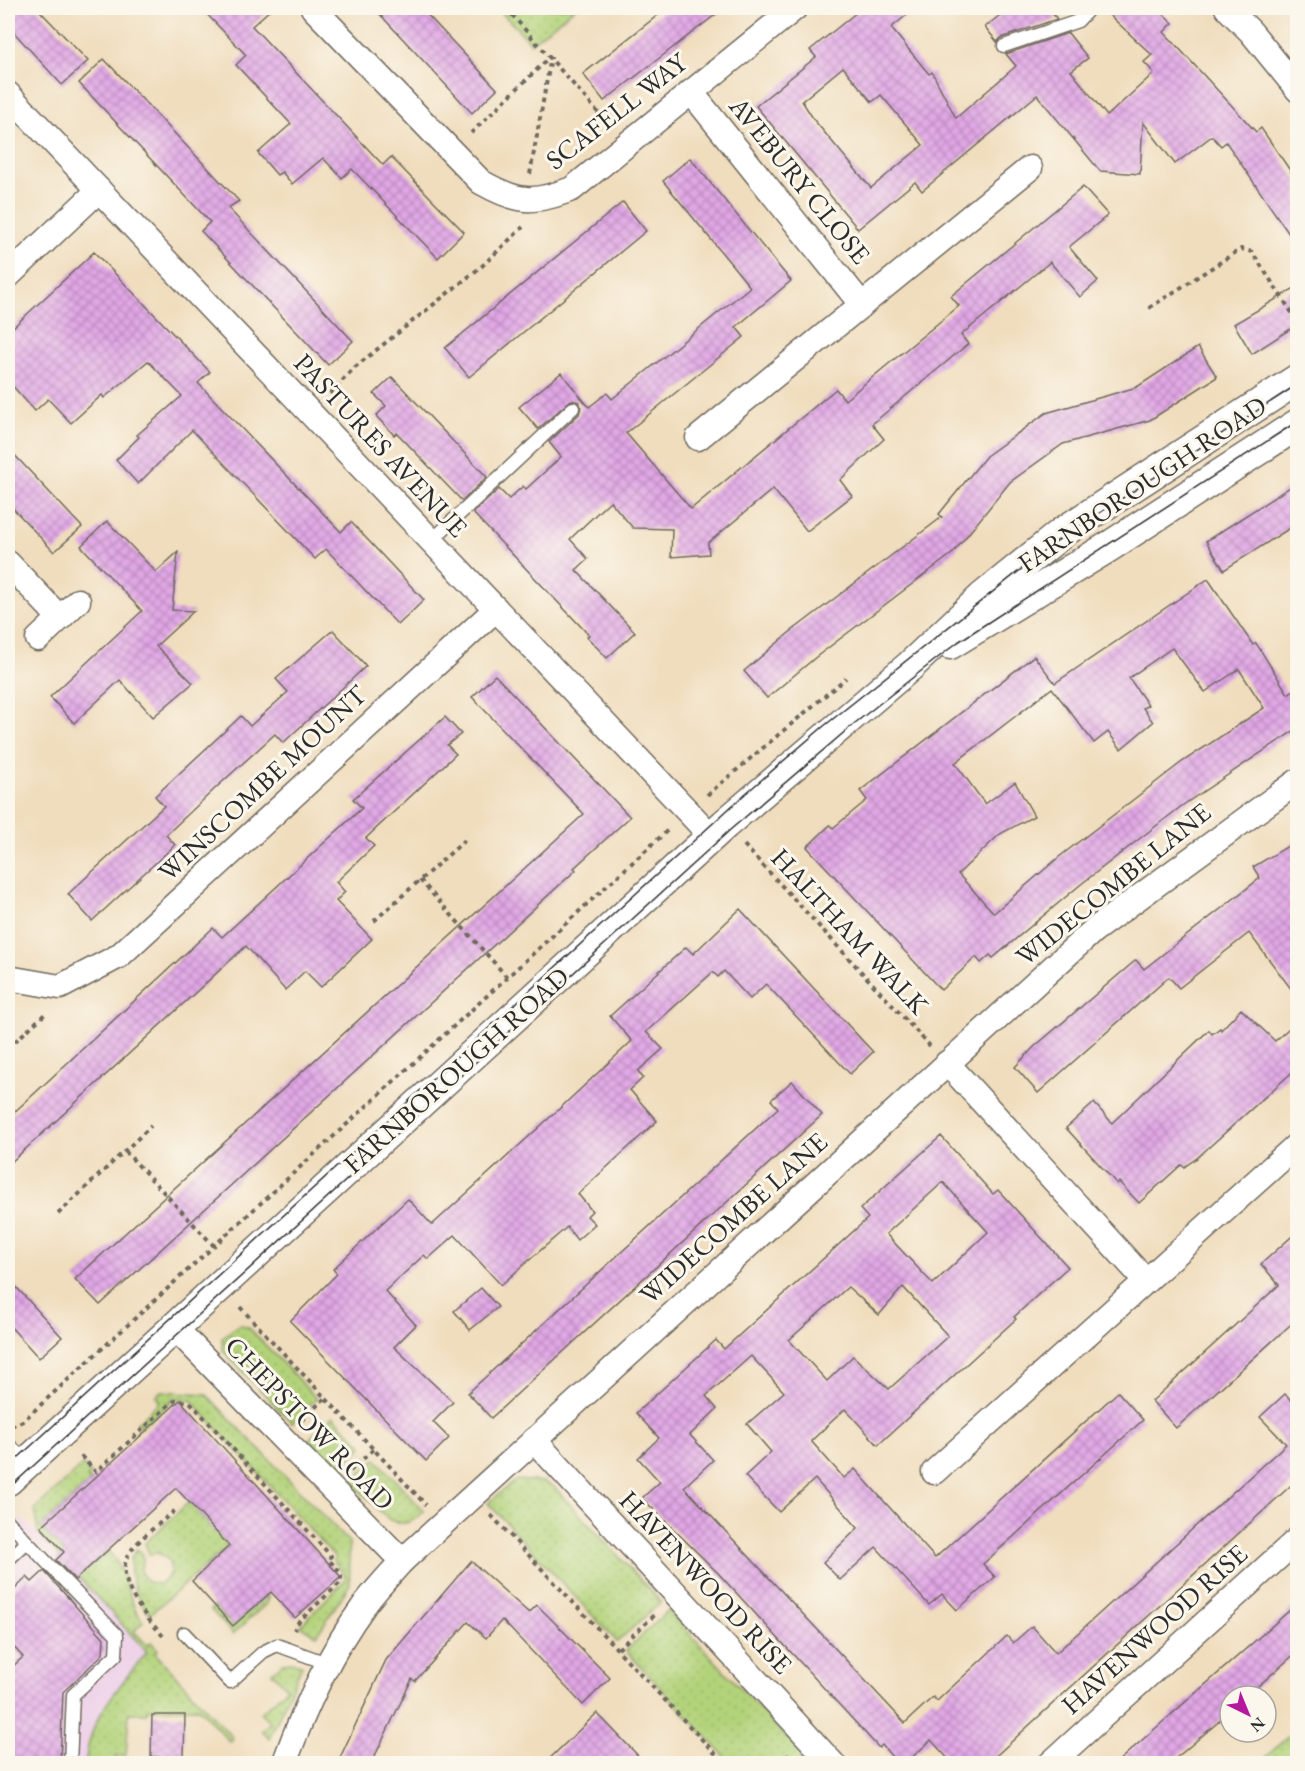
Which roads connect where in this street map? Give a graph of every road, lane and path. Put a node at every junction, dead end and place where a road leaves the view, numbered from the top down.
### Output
1 (313, 8) edge
2 (506, 8) edge
3 (795, 8) edge
4 (1090, 8) edge
5 (1227, 8) edge
6 (1004, 46) dead end
7 (551, 57) junction
8 (1298, 90) edge
9 (691, 92) junction
10 (8, 94) edge
11 (626, 145) junction
12 (450, 152) junction
13 (1030, 168) dead end
14 (99, 190) junction
15 (533, 200) junction
16 (8, 276) edge
17 (862, 305) junction
18 (1149, 308) dead end
19 (1298, 322) edge
20 (1298, 379) edge
21 (573, 408) dead end
22 (312, 415) junction
23 (1298, 424) edge
24 (698, 438) dead end
25 (431, 541) junction
26 (8, 563) edge
27 (78, 601) dead end
28 (496, 609) junction
29 (60, 618) junction
30 (38, 639) dead end
31 (910, 666) junction
32 (1298, 782) edge
33 (676, 822) dead end
34 (718, 830) junction
35 (465, 840) dead end
36 (420, 880) junction
37 (374, 921) dead end
38 (507, 977) junction
39 (8, 978) edge
40 (60, 987) junction
41 (8, 1048) edge
42 (947, 1064) junction
43 (152, 1126) dead end
44 (1298, 1144) edge
45 (125, 1151) junction
46 (58, 1214) dead end
47 (214, 1246) junction
48 (1146, 1281) junction
49 (220, 1286) junction
50 (174, 1327) junction
51 (326, 1398) junction
52 (8, 1427) edge
53 (283, 1438) junction
54 (534, 1440) junction
55 (81, 1456) dead end
56 (12, 1466) edge
57 (934, 1472) dead end
58 (473, 1496) junction
59 (178, 1508) dead end
60 (8, 1521) edge
61 (443, 1524) junction
62 (1298, 1539) edge
63 (27, 1542) junction
64 (8, 1560) edge
65 (402, 1561) junction
66 (677, 1595) junction
67 (184, 1633) dead end
68 (165, 1638) dead end
69 (286, 1647) junction
70 (618, 1649) junction
71 (329, 1664) junction
72 (70, 1764) edge
73 (284, 1764) edge
74 (725, 1764) edge
75 (833, 1764) edge
76 (1050, 1764) edge

1 - 12 street
2 - 7 path
3 - 9 street, SCAFELL WAY
4 - 6 lane
5 - 8 street
7 - 11 path
7 - 12 path
7 - 15 path
9 - 11 street, SCAFELL WAY
9 - 17 street, AVEBURY CLOSE
10 - 14 street, PASTURES AVENUE
11 - 15 street, SCAFELL WAY
12 - 15 street
13 - 17 street, AVEBURY CLOSE
14 - 16 street
14 - 22 street, PASTURES AVENUE
15 - 22 path
17 - 24 street, AVEBURY CLOSE
18 - 19 path
20 - 31 street, FARNBOROUGH ROAD
21 - 25 lane
22 - 25 street, PASTURES AVENUE
23 - 31 street, FARNBOROUGH ROAD
25 - 28 street, PASTURES AVENUE
26 - 29 street
27 - 29 street
28 - 34 street, PASTURES AVENUE
28 - 40 street, WINSCOMBE MOUNT
29 - 30 street
31 - 34 street, FARNBOROUGH ROAD
32 - 42 street, WIDECOMBE LANE
33 - 38 path
34 - 42 path, HALTHAM WALK
34 - 49 street, FARNBOROUGH ROAD
35 - 36 path
36 - 37 path
36 - 38 path
38 - 47 path
39 - 40 street
40 - 41 path
42 - 48 street
42 - 54 street, WIDECOMBE LANE
43 - 45 path
44 - 48 street
45 - 46 path
45 - 47 path
47 - 52 path
48 - 57 street
49 - 50 street, FARNBOROUGH ROAD
49 - 51 path
50 - 53 street, CHEPSTOW ROAD
50 - 56 street, FARNBOROUGH ROAD
51 - 53 path
51 - 61 path
53 - 65 street, CHEPSTOW ROAD
54 - 58 street, WIDECOMBE LANE
54 - 66 street, HAVENWOOD RISE
55 - 69 path
58 - 61 street, WIDECOMBE LANE
58 - 70 path
59 - 68 path
60 - 63 lane
61 - 65 street, WIDECOMBE LANE
62 - 76 street, HAVENWOOD RISE
63 - 64 lane
63 - 72 lane
65 - 71 street, WIDECOMBE LANE
66 - 70 path
66 - 75 street, HAVENWOOD RISE
67 - 69 lane
69 - 71 lane
70 - 74 path
71 - 73 street, WIDECOMBE LANE

